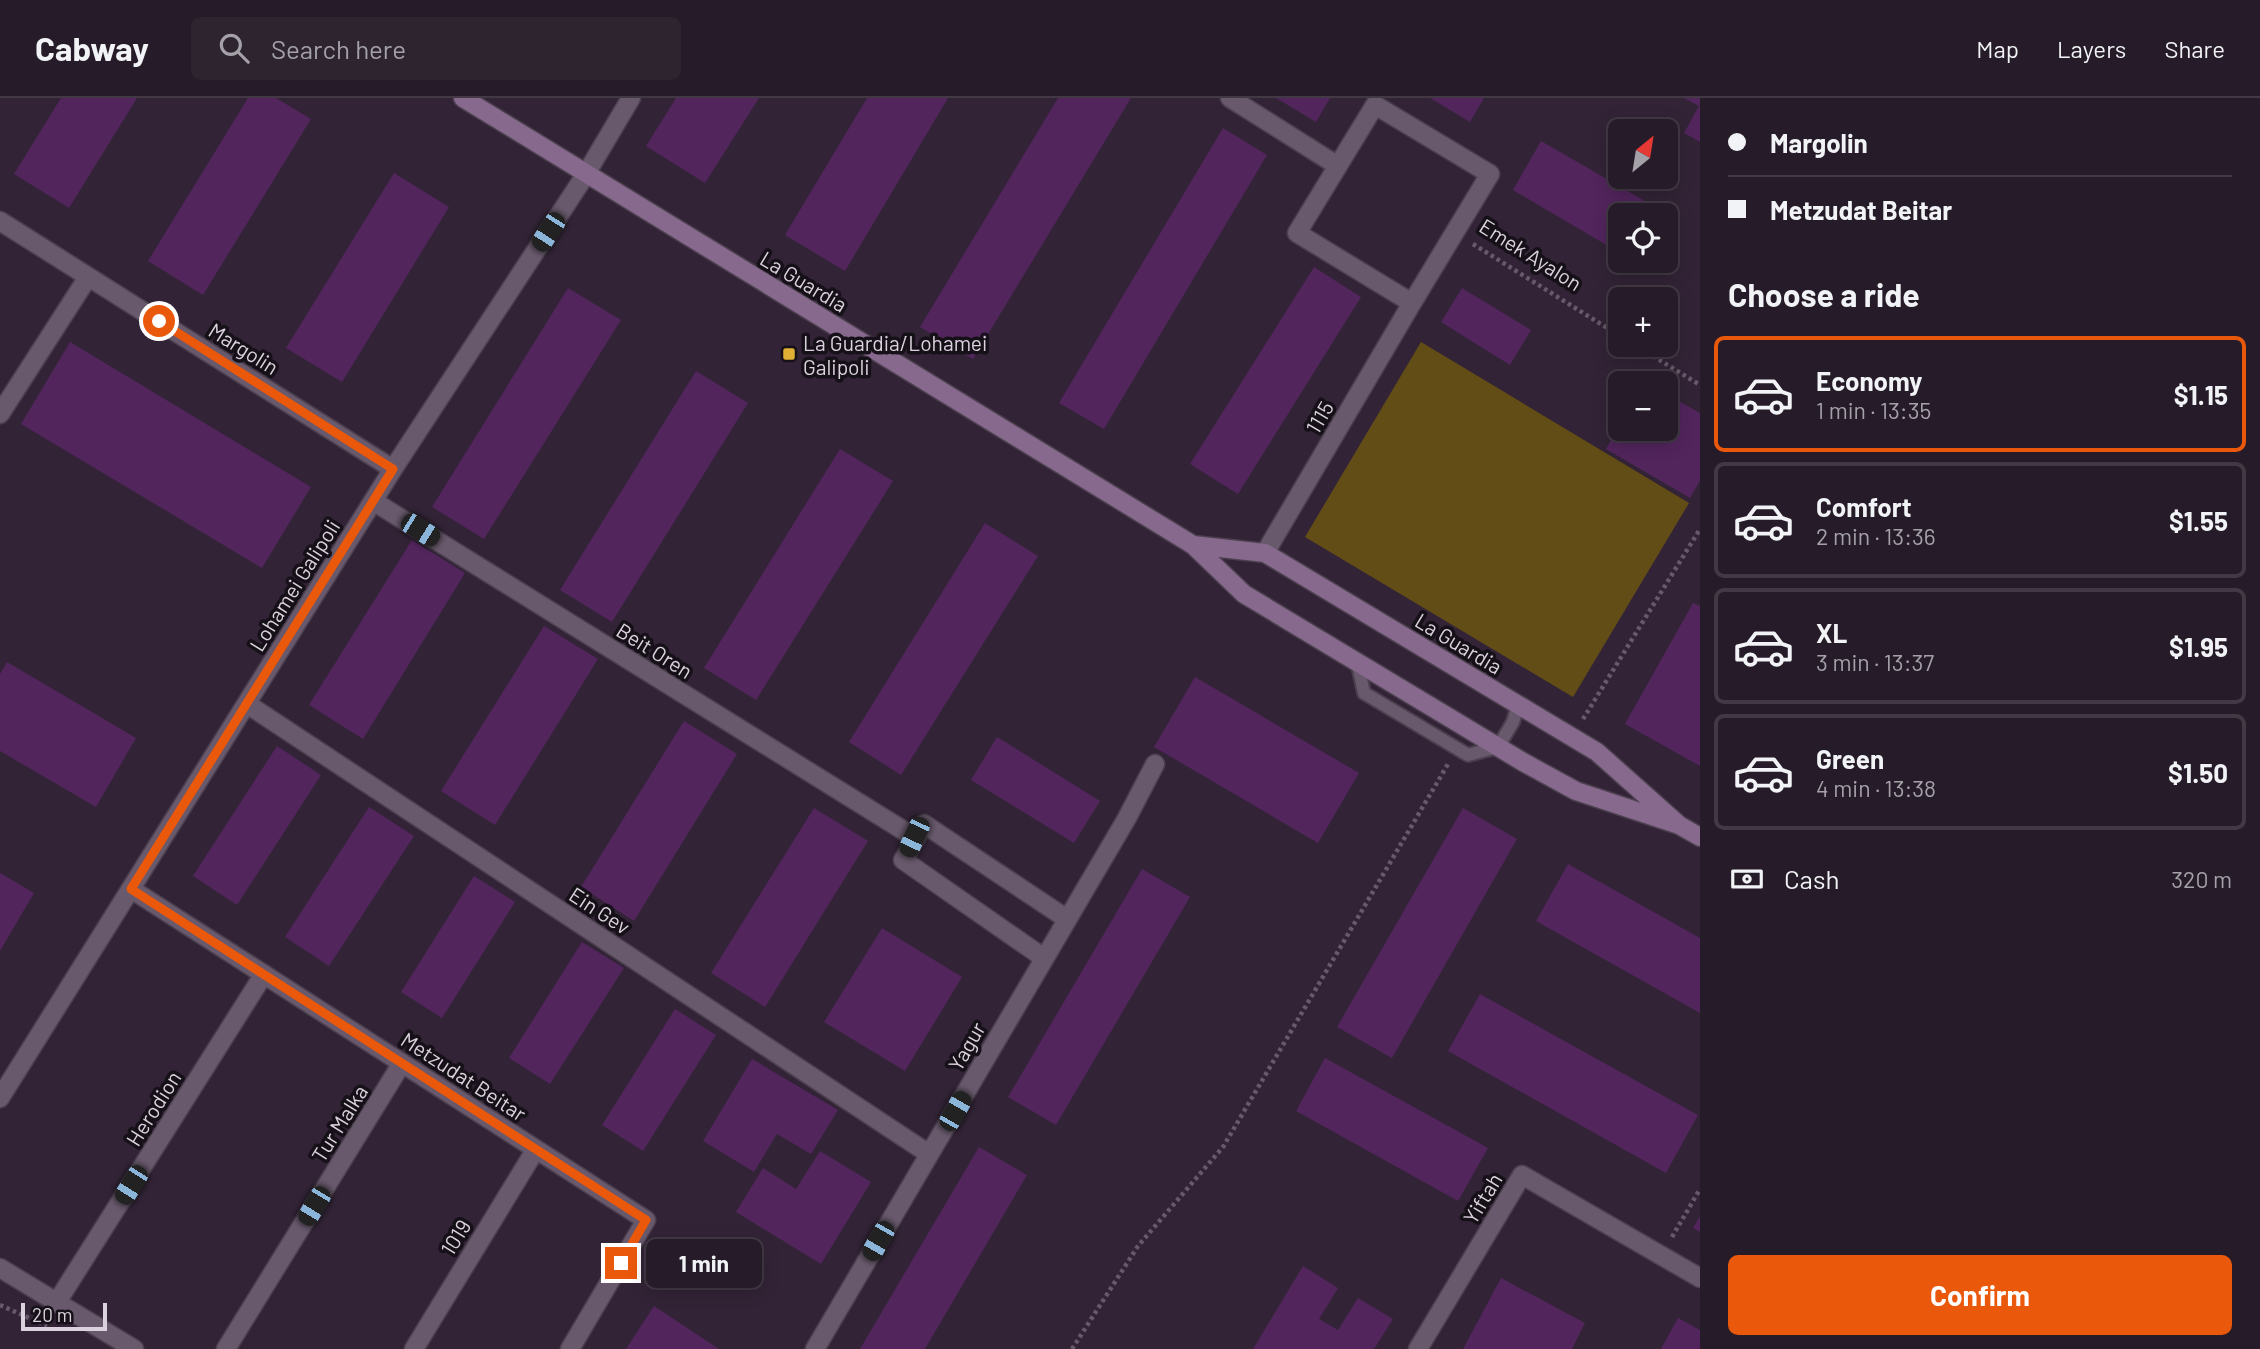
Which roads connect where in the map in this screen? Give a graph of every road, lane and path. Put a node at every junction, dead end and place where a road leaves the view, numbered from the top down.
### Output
1 (463, 98) edge
2 (631, 98) edge
3 (1230, 98) edge
4 (1338, 166) junction
5 (586, 174) junction
6 (0, 221) edge
7 (1454, 233) junction
8 (88, 277) junction
9 (1412, 303) junction
10 (1608, 329) edge
11 (1654, 357) edge
12 (1700, 385) edge
13 (0, 414) edge
14 (393, 469) junction
15 (373, 501) junction
16 (1700, 528) edge
17 (1194, 545) junction
18 (1265, 554) junction
19 (1358, 666) junction
20 (247, 704) junction
21 (1518, 705) junction
22 (1572, 738) junction
23 (1497, 747) junction
24 (1468, 755) junction
25 (1155, 764) dead end
26 (1679, 825) junction
27 (914, 837) junction
28 (1700, 837) edge
29 (131, 889) junction
30 (1067, 919) junction
31 (1045, 958) junction
32 (264, 974) junction
33 (402, 1063) junction
34 (0, 1098) edge
35 (536, 1149) junction
36 (929, 1154) junction
37 (1700, 1189) edge
38 (1661, 1256) junction
39 (0, 1268) edge
40 (1700, 1278) edge
41 (57, 1302) junction
42 (134, 1349) edge
43 (226, 1349) edge
44 (414, 1349) edge
45 (570, 1349) edge
46 (815, 1349) edge
47 (1072, 1349) edge
48 (1418, 1349) edge

1 - 5 main road, La Guardia
2 - 5 street, Lohamei Galipoli
3 - 4 street
4 - 7 street, 1115
4 - 9 street
5 - 14 street, Lohamei Galipoli
5 - 17 main road, La Guardia
6 - 8 street, Margolin
7 - 9 street, 1115
7 - 10 path, Emek Ayalon
8 - 13 street
8 - 14 street, Margolin
9 - 18 street, 1115
11 - 12 path
14 - 15 street, Lohamei Galipoli
15 - 20 street, Lohamei Galipoli
15 - 27 street, Beit Oren
16 - 22 path
17 - 18 main road, La Guardia
17 - 19 main road, La Guardia
18 - 21 main road, La Guardia
19 - 23 main road, La Guardia
19 - 24 lane
20 - 29 street, Lohamei Galipoli
20 - 36 street, Ein Gev
21 - 22 main road, La Guardia
21 - 23 lane
22 - 26 main road, La Guardia
23 - 24 lane
23 - 26 main road, La Guardia
24 - 47 path
25 - 30 street, Yagur
26 - 28 main road, La Guardia
27 - 30 street
27 - 31 street
29 - 32 street, Metzudat Beitar
29 - 34 street, Lohamei Galipoli
30 - 31 street, Yagur
31 - 36 street, Yagur
32 - 33 street, Metzudat Beitar
32 - 41 street, Herodion
33 - 35 street, Metzudat Beitar
33 - 43 street, Tur Malka
35 - 44 street, 1019
35 - 45 street, Metzudat Beitar
36 - 46 street, Yagur
37 - 38 path
38 - 40 street, Yiftah
38 - 48 street, Yiftah
39 - 41 street
41 - 42 street

